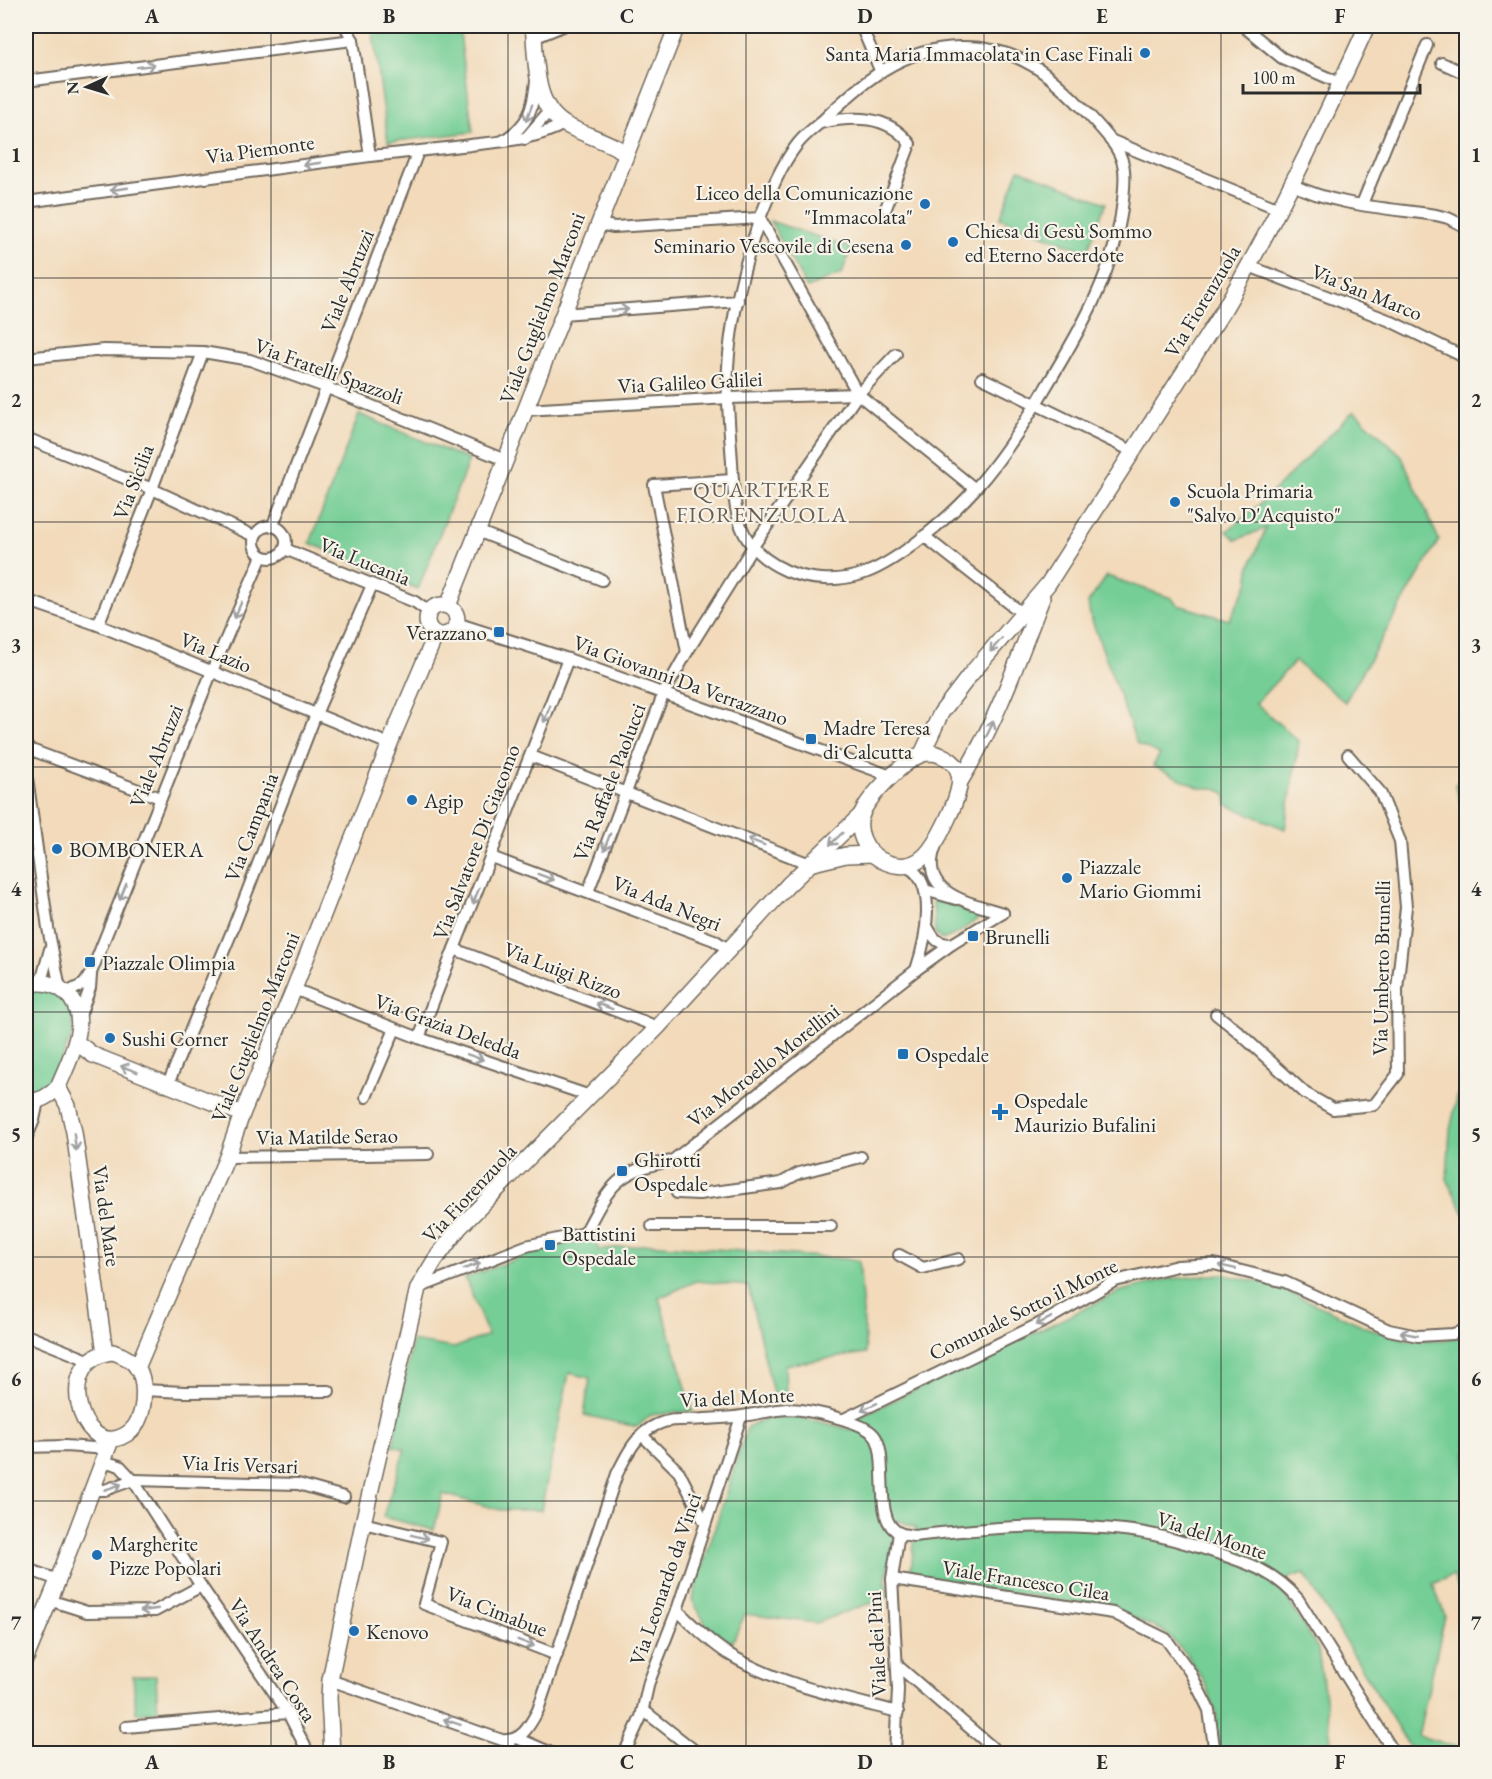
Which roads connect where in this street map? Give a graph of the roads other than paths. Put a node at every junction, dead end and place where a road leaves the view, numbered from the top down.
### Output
1 (345, 26) edge
2 (563, 26) edge
3 (677, 26) edge
4 (861, 26) edge
5 (1243, 26) edge
6 (1367, 26) edge
7 (534, 32) edge
8 (353, 40) junction
9 (1426, 45) dead end
10 (1442, 63) dead end
11 (880, 70) junction
12 (537, 72) junction
13 (1467, 74) edge
14 (26, 81) edge
15 (1340, 83) junction
16 (550, 110) junction
17 (820, 123) junction
18 (569, 126) junction
19 (524, 140) junction
20 (1110, 140) junction
21 (501, 142) junction
22 (418, 152) junction
23 (626, 153) junction
24 (370, 156) junction
25 (1291, 184) junction
26 (26, 202) edge
27 (1362, 204) junction
28 (886, 208) dead end
29 (1279, 209) junction
30 (760, 218) junction
31 (598, 224) junction
32 (1467, 227) edge
33 (1249, 266) junction
34 (738, 301) junction
35 (562, 314) junction
36 (202, 352) junction
37 (896, 354) dead end
38 (26, 358) edge
39 (1467, 360) edge
40 (982, 378) dead end
41 (325, 387) junction
42 (858, 394) junction
43 (729, 398) junction
44 (1036, 404) junction
45 (525, 410) junction
46 (26, 438) edge
47 (1132, 451) junction
48 (505, 459) junction
49 (733, 480) junction
50 (152, 489) junction
51 (975, 489) junction
52 (273, 525) junction
53 (477, 531) junction
54 (254, 536) junction
55 (924, 536) junction
56 (752, 548) junction
57 (285, 549) junction
58 (262, 556) junction
59 (602, 580) dead end
60 (1047, 584) junction
61 (372, 585) junction
62 (26, 600) edge
63 (448, 606) junction
64 (429, 612) junction
65 (1023, 614) junction
66 (456, 622) junction
67 (98, 626) junction
68 (436, 634) junction
69 (687, 652) junction
70 (568, 660) junction
71 (212, 671) junction
72 (663, 695) junction
73 (316, 714) junction
74 (389, 744) junction
75 (26, 748) edge
76 (922, 753) junction
77 (1348, 755) dead end
78 (531, 756) junction
79 (26, 770) edge
80 (891, 776) junction
81 (961, 780) junction
82 (626, 793) junction
83 (160, 798) junction
84 (862, 814) junction
85 (938, 839) junction
86 (873, 854) junction
87 (491, 857) junction
88 (810, 864) junction
89 (899, 865) junction
90 (925, 890) junction
91 (588, 892) junction
92 (960, 900) junction
93 (927, 926) junction
94 (952, 944) junction
95 (52, 946) junction
96 (454, 949) junction
97 (728, 949) junction
98 (916, 970) junction
99 (92, 973) junction
100 (41, 982) junction
101 (26, 985) edge
102 (294, 989) junction
103 (63, 991) junction
104 (1216, 1014) dead end
105 (80, 1018) junction
106 (658, 1027) junction
107 (395, 1029) junction
108 (419, 1038) junction
109 (76, 1042) junction
110 (168, 1084) junction
111 (58, 1087) junction
112 (590, 1096) junction
113 (366, 1097) dead end
114 (32, 1102) edge
115 (242, 1114) junction
116 (26, 1138) edge
117 (428, 1154) dead end
118 (227, 1157) junction
119 (861, 1157) dead end
120 (677, 1193) dead end
121 (652, 1226) dead end
122 (831, 1226) dead end
123 (899, 1255) dead end
124 (959, 1260) dead end
125 (418, 1288) junction
126 (1467, 1330) edge
127 (26, 1335) edge
128 (105, 1353) junction
129 (88, 1360) junction
130 (137, 1368) junction
131 (143, 1390) junction
132 (329, 1390) dead end
133 (741, 1417) junction
134 (844, 1419) junction
135 (642, 1435) junction
136 (26, 1447) edge
137 (107, 1450) junction
138 (133, 1480) junction
139 (92, 1490) junction
140 (344, 1497) dead end
141 (363, 1523) junction
142 (705, 1523) junction
143 (899, 1533) junction
144 (30, 1570) dead end
145 (892, 1579) junction
146 (58, 1580) junction
147 (201, 1586) junction
148 (49, 1600) junction
149 (677, 1610) junction
150 (557, 1654) junction
151 (26, 1658) edge
152 (898, 1666) junction
153 (330, 1680) junction
154 (643, 1710) junction
155 (898, 1712) junction
156 (288, 1713) junction
157 (331, 1718) junction
158 (126, 1727) dead end
159 (512, 1739) junction
160 (302, 1740) junction
161 (309, 1754) edge
162 (314, 1754) edge
163 (332, 1754) edge
164 (342, 1754) edge
165 (511, 1754) edge
166 (554, 1754) edge
167 (624, 1754) edge
168 (699, 1754) edge
169 (895, 1754) edge
170 (1000, 1754) edge
171 (1215, 1754) edge
172 (1395, 1754) edge

1 - 8 street
2 - 7 street
3 - 23 main road, Viale Guglielmo Marconi
4 - 11 street
5 - 15 street
6 - 15 main road, Via Fiorenzuola
7 - 12 main road
14 -> 8 street
8 - 24 street
9 - 27 street
10 - 13 street
11 - 17 street
11 - 20 street
12 - 16 main road
12 -> 21 street
15 - 25 main road, Via Fiorenzuola
16 - 18 main road
16 - 19 street
17 - 28 street
17 - 30 street
18 - 19 street, Via Piemonte
18 - 23 main road
19 - 21 street, Via Piemonte
20 - 29 street
20 - 44 street
21 - 22 street, Via Piemonte
22 - 24 street, Via Piemonte
22 - 41 street, Viale Abruzzi
23 - 31 main road, Viale Guglielmo Marconi
24 -> 26 street, Via Piemonte
25 - 27 street
25 - 29 main road, Via Fiorenzuola
27 - 32 street
29 - 33 main road, Via Fiorenzuola
30 - 31 street
30 - 34 street
30 - 42 street
31 - 35 main road, Viale Guglielmo Marconi
33 - 39 street, Via San Marco
33 - 47 main road, Via Fiorenzuola
35 -> 34 street
34 - 43 street
35 - 45 main road, Viale Guglielmo Marconi
36 - 38 street, Via Fratelli Spazzoli
36 - 41 street, Via Fratelli Spazzoli
36 - 50 street, Via Sicilia
37 - 42 street, Via Raffaele Paolucci
40 - 44 street
41 - 48 street, Via Fratelli Spazzoli
41 - 52 street, Viale Abruzzi
42 - 43 street, Via Galileo Galilei
42 - 51 street
42 - 56 street, Via Raffaele Paolucci
43 - 45 street, Via Galileo Galilei
43 - 49 street
44 - 47 street
44 - 51 street
45 - 48 main road, Viale Guglielmo Marconi
46 - 50 street
47 - 60 main road, Via Fiorenzuola
48 - 53 main road, Viale Guglielmo Marconi
49 - 56 street
49 - 69 street
50 - 54 street
50 - 67 street, Via Sicilia
51 - 55 street
52 - 54 street
52 - 57 street
53 - 59 street
53 - 63 main road, Viale Guglielmo Marconi
54 - 58 street
55 - 56 street
55 - 65 street
56 - 69 street, Via Raffaele Paolucci
57 - 58 street
57 - 61 street, Via Lucania
58 -> 71 street, Viale Abruzzi
60 - 65 main road, Via Fiorenzuola
81 -> 60 main road, Via Fiorenzuola
61 - 64 street, Via Lucania
61 - 73 street, Via Campania
62 - 67 street, Via Lazio
63 - 64 main road
63 - 66 main road
64 - 68 main road
65 -> 76 main road, Via Fiorenzuola
66 - 68 main road
66 - 70 street, Via Giovanni Da Verrazzano
67 - 71 street, Via Lazio
68 - 74 main road, Viale Guglielmo Marconi
69 - 72 street, Via Raffaele Paolucci
70 - 72 street, Via Giovanni Da Verrazzano
70 -> 78 street, Via Salvatore Di Giacomo
71 - 73 street, Via Lazio
71 - 83 street, Viale Abruzzi
72 - 80 street, Via Giovanni Da Verrazzano
72 - 82 street, Via Raffaele Paolucci
73 - 74 street, Via Lazio
73 - 110 street, Via Campania
74 - 102 main road, Viale Guglielmo Marconi
75 - 83 street
76 - 80 main road
76 - 81 main road
77 - 104 street, Via Umberto Brunelli
78 - 82 street
78 - 87 street, Via Salvatore Di Giacomo
79 - 95 street
80 - 84 main road
81 - 85 main road
88 -> 82 street
82 -> 91 street, Via Raffaele Paolucci
83 -> 99 street, Viale Abruzzi
84 - 86 main road
84 -> 88 main road, Via Fiorenzuola
85 - 89 main road
85 - 92 street
86 - 88 main road
86 - 89 main road
87 -> 91 street, Via Ada Negri
87 -> 96 street, Via Salvatore Di Giacomo
88 - 97 main road, Via Fiorenzuola
89 - 90 street
90 - 92 street
90 - 93 street
91 - 97 street, Via Ada Negri
92 - 94 street, Via Moroello Morellini
93 - 94 street
93 - 98 street
94 - 98 street, Via Moroello Morellini
95 - 100 street
95 - 103 street
106 -> 96 street, Via Luigi Rizzo
96 - 108 street, Via Salvatore Di Giacomo
97 - 106 main road, Via Fiorenzuola
125 -> 98 street, Via Moroello Morellini
99 - 103 street, Viale Abruzzi
99 - 105 street, Viale Abruzzi
100 - 101 main road
100 - 103 main road
102 - 107 street, Via Grazia Deledda
102 - 115 main road, Viale Guglielmo Marconi
103 - 105 main road
105 - 109 main road
106 - 112 main road, Via Fiorenzuola
107 - 108 street, Via Grazia Deledda
107 - 113 street
108 -> 112 street, Via Grazia Deledda
110 -> 109 main road
109 - 111 main road
110 - 115 main road
111 - 114 main road
111 -> 128 main road, Via del Mare
112 - 125 main road, Via Fiorenzuola
114 - 116 street
115 - 118 main road, Viale Guglielmo Marconi
117 - 118 street, Via Matilde Serao
118 - 130 main road, Viale Guglielmo Marconi
119 - 120 street
121 - 122 street
123 - 124 street
125 - 141 main road, Via Fiorenzuola
126 -> 134 street, Comunale Sotto il Monte
127 - 129 street
128 - 129 main road
128 - 130 main road
129 - 137 main road
130 - 131 main road
131 - 132 street
131 - 137 main road
133 - 134 street, Via del Monte
133 - 135 street, Via del Monte
133 - 142 street, Via Leonardo da Vinci
134 - 143 street, Via del Monte
135 - 142 street
135 - 150 street, Via del Monte
136 - 137 street
137 - 138 street, Via Andrea Costa
137 - 139 main road
139 -> 138 street
138 - 140 street, Via Iris Versari
138 - 147 street, Via Andrea Costa
139 - 146 main road
141 -> 150 street, Via Cimabue
141 - 153 main road, Via Fiorenzuola
142 - 149 street, Via Leonardo da Vinci
143 - 145 street, Viale dei Pini
143 - 172 street, Via del Monte
144 - 146 street
145 - 152 street, Viale dei Pini
145 - 171 street, Viale Francesco Cilea
146 - 148 main road
147 -> 148 street
147 - 156 street, Via Andrea Costa
148 - 151 main road
149 - 154 street, Via Leonardo da Vinci
149 - 155 street
150 - 159 street, Via del Monte
152 - 155 street, Viale dei Pini
152 - 170 street
153 - 157 main road, Via Fiorenzuola
159 -> 153 street
154 - 167 street, Via Leonardo da Vinci
154 - 168 street
155 - 169 street, Viale dei Pini
156 - 158 street
156 - 160 street, Via Andrea Costa
157 - 163 main road, Via Fiorenzuola
157 - 164 main road, Via Fiorenzuola
159 - 165 street
159 - 166 street
160 - 161 street, Via Andrea Costa
160 - 162 street, Via Andrea Costa

